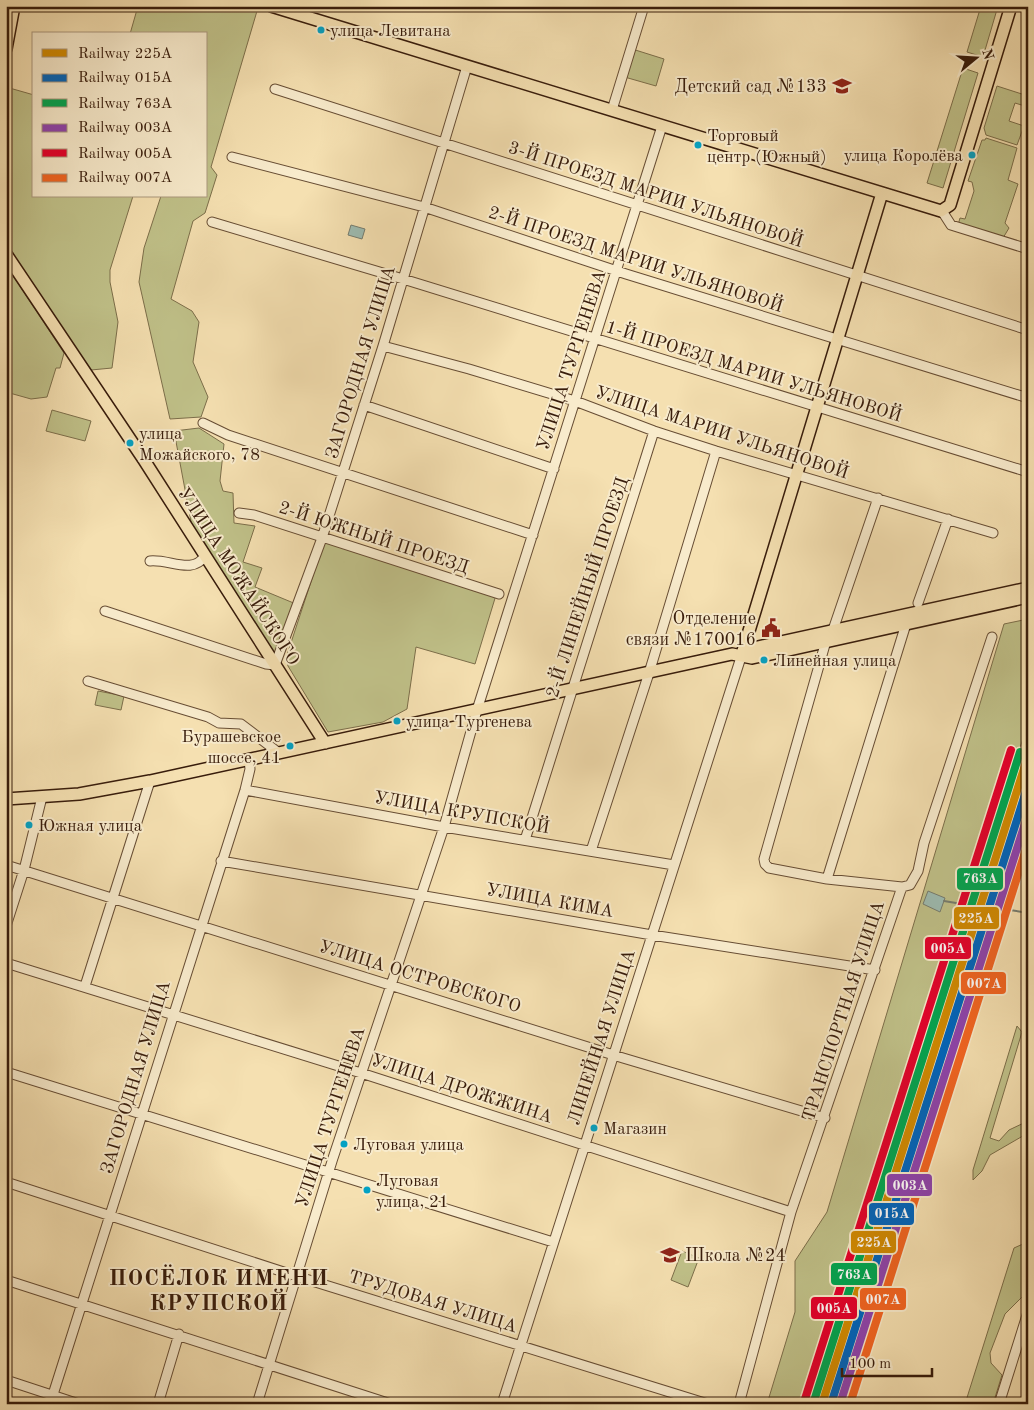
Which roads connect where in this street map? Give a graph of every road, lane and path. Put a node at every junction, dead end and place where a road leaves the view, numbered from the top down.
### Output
1 (14, 6) edge
2 (271, 6) edge
3 (644, 6) edge
4 (1011, 6) edge
5 (6, 49) edge
6 (467, 66) junction
7 (275, 89) dead end
8 (612, 110) junction
9 (662, 126) junction
10 (444, 143) junction
11 (232, 157) dead end
12 (882, 193) junction
13 (638, 205) junction
14 (424, 208) junction
15 (942, 211) junction
16 (212, 222) dead end
17 (1028, 249) edge
18 (6, 254) edge
19 (616, 271) junction
20 (857, 275) junction
21 (403, 278) junction
22 (1028, 330) edge
23 (595, 338) junction
24 (837, 340) junction
25 (383, 346) junction
26 (1028, 398) edge
27 (575, 401) junction
28 (364, 405) junction
29 (817, 407) junction
30 (203, 423) dead end
31 (654, 431) junction
32 (716, 451) junction
33 (554, 468) junction
34 (1028, 472) edge
35 (343, 473) junction
36 (797, 474) junction
37 (878, 498) junction
38 (239, 513) dead end
39 (948, 519) junction
40 (993, 533) dead end
41 (533, 535) junction
42 (322, 538) junction
43 (202, 560) junction
44 (150, 561) dead end
45 (1028, 588) edge
46 (499, 594) dead end
47 (1028, 597) edge
48 (918, 603) dead end
49 (969, 606) junction
50 (106, 611) dead end
51 (906, 624) junction
52 (835, 630) junction
53 (992, 637) dead end
54 (826, 641) junction
55 (742, 654) junction
56 (276, 665) junction
57 (649, 673) junction
58 (88, 681) dead end
59 (570, 690) junction
60 (477, 710) junction
61 (324, 743) junction
62 (279, 753) junction
63 (250, 760) junction
64 (150, 781) junction
65 (245, 790) junction
66 (42, 797) junction
67 (6, 799) edge
68 (444, 827) junction
69 (525, 840) junction
70 (591, 851) junction
71 (221, 861) junction
72 (6, 865) edge
73 (674, 865) junction
74 (24, 870) junction
75 (827, 879) junction
76 (902, 887) junction
77 (422, 894) junction
78 (113, 897) junction
79 (200, 924) junction
80 (6, 926) edge
81 (652, 934) junction
82 (6, 963) edge
83 (875, 970) junction
84 (391, 984) junction
85 (85, 986) junction
86 (172, 1014) junction
87 (614, 1054) junction
88 (6, 1072) edge
89 (361, 1073) junction
90 (140, 1114) junction
91 (825, 1118) junction
92 (584, 1145) junction
93 (329, 1172) junction
94 (6, 1182) edge
95 (791, 1212) junction
96 (109, 1215) junction
97 (553, 1242) junction
98 (296, 1276) junction
99 (6, 1280) edge
100 (81, 1303) junction
101 (1028, 1312) edge
102 (179, 1334) junction
103 (521, 1344) junction
104 (269, 1365) junction
105 (6, 1380) edge
106 (51, 1400) edge
107 (79, 1404) edge
108 (158, 1404) edge
109 (256, 1404) edge
110 (391, 1404) edge
111 (502, 1404) edge
112 (708, 1404) edge
113 (739, 1404) edge
114 (999, 1404) edge

1 - 5 main road
2 - 6 main road
3 - 8 street
4 - 15 main road
6 - 8 main road
6 - 10 street, ЗАГОРОДНАЯ УЛИЦА
7 - 10 street, 3-Й ПРОЕЗД МАРИИ УЛЬЯНОВОЙ
8 - 9 main road
9 - 12 main road
9 - 13 street, УЛИЦА ТУРГЕНЕВА
10 - 13 street, 3-Й ПРОЕЗД МАРИИ УЛЬЯНОВОЙ
10 - 14 street, ЗАГОРОДНАЯ УЛИЦА
11 - 14 street, 2-Й ПРОЕЗД МАРИИ УЛЬЯНОВОЙ
12 - 15 main road
12 - 20 main road, ЛИНЕЙНАЯ УЛИЦА
13 - 19 street, УЛИЦА ТУРГЕНЕВА
13 - 20 street, 3-Й ПРОЕЗД МАРИИ УЛЬЯНОВОЙ
14 - 19 street, 2-Й ПРОЕЗД МАРИИ УЛЬЯНОВОЙ
14 - 21 street, ЗАГОРОДНАЯ УЛИЦА
15 - 17 street
16 - 21 street, 1-Й ПРОЕЗД МАРИИ УЛЬЯНОВОЙ
18 - 43 main road, УЛИЦА МОЖАЙСКОГО
19 - 23 street, УЛИЦА ТУРГЕНЕВА
19 - 24 street, 2-Й ПРОЕЗД МАРИИ УЛЬЯНОВОЙ
20 - 22 street, 3-Й ПРОЕЗД МАРИИ УЛЬЯНОВОЙ
20 - 24 main road, ЛИНЕЙНАЯ УЛИЦА
21 - 23 street, 1-Й ПРОЕЗД МАРИИ УЛЬЯНОВОЙ
21 - 25 street, ЗАГОРОДНАЯ УЛИЦА
23 - 27 street, УЛИЦА ТУРГЕНЕВА
23 - 29 street, 1-Й ПРОЕЗД МАРИИ УЛЬЯНОВОЙ
24 - 26 street, 2-Й ПРОЕЗД МАРИИ УЛЬЯНОВОЙ
24 - 29 main road, ЛИНЕЙНАЯ УЛИЦА
25 - 27 street, УЛИЦА МАРИИ УЛЬЯНОВОЙ
25 - 28 street, ЗАГОРОДНАЯ УЛИЦА
27 - 31 street, УЛИЦА МАРИИ УЛЬЯНОВОЙ
27 - 33 street, УЛИЦА ТУРГЕНЕВА
28 - 33 street
28 - 35 street, ЗАГОРОДНАЯ УЛИЦА
29 - 34 street, 1-Й ПРОЕЗД МАРИИ УЛЬЯНОВОЙ
29 - 36 main road, ЛИНЕЙНАЯ УЛИЦА
30 - 35 street
31 - 32 street, УЛИЦА МАРИИ УЛЬЯНОВОЙ
31 - 59 street, 2-Й ЛИНЕЙНЫЙ ПРОЕЗД
32 - 36 street, УЛИЦА МАРИИ УЛЬЯНОВОЙ
32 - 57 street
33 - 41 street, УЛИЦА ТУРГЕНЕВА
35 - 41 street
35 - 42 street, ЗАГОРОДНАЯ УЛИЦА
36 - 37 street, УЛИЦА МАРИИ УЛЬЯНОВОЙ
36 - 55 main road, ЛИНЕЙНАЯ УЛИЦА
37 - 39 street, УЛИЦА МАРИИ УЛЬЯНОВОЙ
37 - 52 street
38 - 42 street, 2-Й ЮЖНЫЙ ПРОЕЗД
39 - 40 street, УЛИЦА МАРИИ УЛЬЯНОВОЙ
39 - 48 street
41 - 60 street, УЛИЦА ТУРГЕНЕВА
42 - 46 street, 2-Й ЮЖНЫЙ ПРОЕЗД
42 - 56 street, ЗАГОРОДНАЯ УЛИЦА
43 - 44 street
43 - 56 main road, УЛИЦА МОЖАЙСКОГО
45 - 49 main road
47 - 49 main road
49 - 51 main road
49 - 52 main road
50 - 56 street
51 - 54 main road
51 - 75 street
52 - 55 main road
53 - 76 street, ТРАНСПОРТНАЯ УЛИЦА
54 - 55 main road
54 - 75 street
55 - 57 main road
55 - 73 street, ЛИНЕЙНАЯ УЛИЦА
56 - 61 main road, УЛИЦА МОЖАЙСКОГО
57 - 59 main road
57 - 70 street
58 - 62 street
59 - 60 main road
59 - 69 street, 2-Й ЛИНЕЙНЫЙ ПРОЕЗД
60 - 61 main road
60 - 68 street, УЛИЦА ТУРГЕНЕВА
61 - 62 main road
62 - 63 main road
63 - 64 main road
63 - 65 street, ЗАГОРОДНАЯ УЛИЦА
64 - 66 main road
64 - 78 street
65 - 68 street, УЛИЦА КРУПСКОЙ
65 - 71 street, ЗАГОРОДНАЯ УЛИЦА
66 - 67 main road
66 - 74 street
68 - 69 street, УЛИЦА КРУПСКОЙ
68 - 77 street, УЛИЦА ТУРГЕНЕВА
69 - 70 street, УЛИЦА КРУПСКОЙ
70 - 73 street, УЛИЦА КРУПСКОЙ
71 - 77 street, УЛИЦА КИМА
71 - 79 street, ЗАГОРОДНАЯ УЛИЦА
72 - 74 street, УЛИЦА ОСТРОВСКОГО
73 - 81 street, ЛИНЕЙНАЯ УЛИЦА
74 - 78 street, УЛИЦА ОСТРОВСКОГО
74 - 80 street
75 - 76 street
76 - 83 street, ТРАНСПОРТНАЯ УЛИЦА
77 - 81 street, УЛИЦА КИМА
77 - 84 street, УЛИЦА ТУРГЕНЕВА
78 - 79 street, УЛИЦА ОСТРОВСКОГО
78 - 85 street
79 - 84 street, УЛИЦА ОСТРОВСКОГО
79 - 86 street, ЗАГОРОДНАЯ УЛИЦА
81 - 83 street, УЛИЦА КИМА
81 - 87 street, ЛИНЕЙНАЯ УЛИЦА
82 - 85 street, УЛИЦА ДРОЖЖИНА
83 - 91 street, ТРАНСПОРТНАЯ УЛИЦА
84 - 87 street, УЛИЦА ОСТРОВСКОГО
84 - 89 street, УЛИЦА ТУРГЕНЕВА
85 - 86 street, УЛИЦА ДРОЖЖИНА
86 - 89 street, УЛИЦА ДРОЖЖИНА
86 - 90 street, ЗАГОРОДНАЯ УЛИЦА
87 - 91 street, УЛИЦА ОСТРОВСКОГО
87 - 92 street, ЛИНЕЙНАЯ УЛИЦА
88 - 90 street
89 - 92 street, УЛИЦА ДРОЖЖИНА
89 - 93 street, УЛИЦА ТУРГЕНЕВА
90 - 93 street
90 - 96 street, ЗАГОРОДНАЯ УЛИЦА
91 - 95 street, ТРАНСПОРТНАЯ УЛИЦА
92 - 95 street, УЛИЦА ДРОЖЖИНА
92 - 97 street, ЛИНЕЙНАЯ УЛИЦА
93 - 97 street
93 - 98 street, УЛИЦА ТУРГЕНЕВА
94 - 96 street, ТРУДОВАЯ УЛИЦА
95 - 113 street, ТРАНСПОРТНАЯ УЛИЦА
96 - 98 street, ТРУДОВАЯ УЛИЦА
96 - 100 street, ЗАГОРОДНАЯ УЛИЦА
97 - 103 street, ЛИНЕЙНАЯ УЛИЦА
98 - 103 street, ТРУДОВАЯ УЛИЦА
98 - 104 street, УЛИЦА ТУРГЕНЕВА
99 - 100 street
100 - 102 street
100 - 106 street, ЗАГОРОДНАЯ УЛИЦА
101 - 114 street
102 - 104 street
102 - 108 street
103 - 111 street, ЛИНЕЙНАЯ УЛИЦА
103 - 112 street, ТРУДОВАЯ УЛИЦА
104 - 109 street, УЛИЦА ТУРГЕНЕВА
104 - 110 street
105 - 106 street
106 - 107 street

